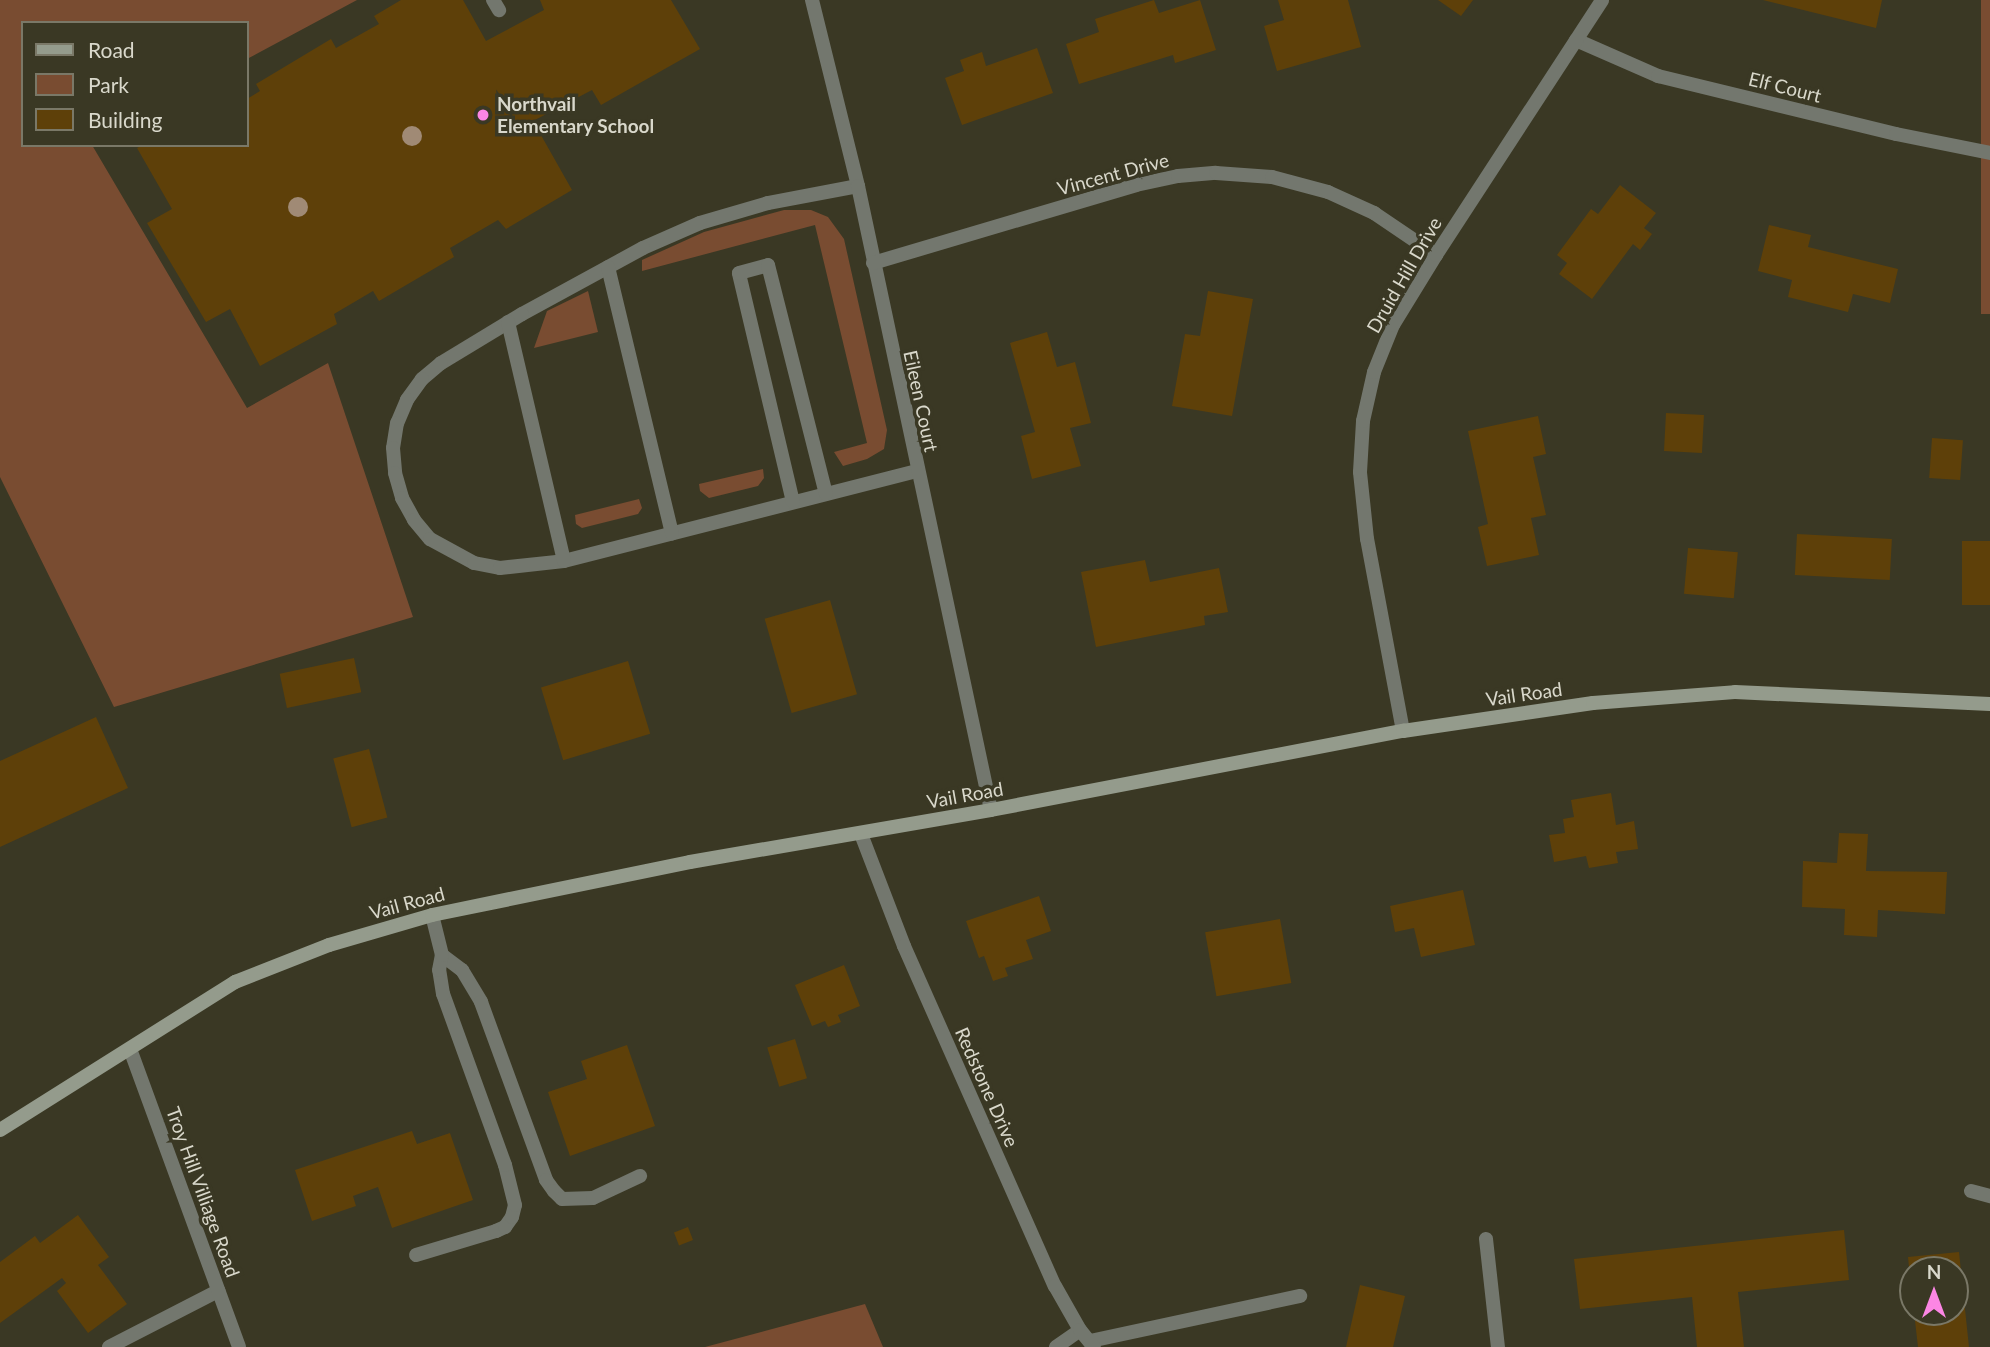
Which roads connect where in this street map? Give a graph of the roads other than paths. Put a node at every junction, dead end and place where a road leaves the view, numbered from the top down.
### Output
1 (812, 0) edge
2 (1602, 0) edge
3 (1576, 40) junction
4 (1990, 153) edge
5 (858, 186) junction
6 (1436, 255) junction
7 (873, 263) junction
8 (608, 267) junction
9 (508, 322) junction
10 (916, 471) junction
11 (826, 494) junction
12 (793, 502) junction
13 (672, 533) junction
14 (564, 561) junction
15 (1990, 704) edge
16 (1403, 731) junction
17 (991, 810) junction
18 (861, 834) junction
19 (432, 915) junction
20 (442, 956) junction
21 (130, 1049) junction
22 (0, 1130) edge
23 (640, 1176) dead end
24 (1971, 1191) dead end
25 (1990, 1196) edge
26 (1486, 1239) dead end
27 (416, 1255) dead end
28 (218, 1291) junction
29 (1300, 1296) dead end
30 (1080, 1330) junction
31 (1092, 1344) edge
32 (109, 1347) edge
33 (239, 1347) edge
34 (1056, 1347) edge
35 (1498, 1347) edge

1 - 5 street, Eileen Court
2 - 3 street, Druid Hill Drive
3 - 4 street, Elf Court
3 - 6 street, Druid Hill Drive
5 - 7 street, Eileen Court
5 - 8 street
6 - 7 street, Vincent Drive
6 - 16 street, Druid Hill Drive
7 - 10 street, Eileen Court
8 - 9 street
8 - 13 street
9 - 14 street
9 - 14 street
10 - 11 street
10 - 17 street, Eileen Court
11 - 12 street
11 - 12 street
12 - 13 street
13 - 14 street
15 - 16 street, Vail Road
16 - 17 street, Vail Road
17 - 18 street, Vail Road
18 - 19 street, Vail Road
18 - 30 street, Redstone Drive
19 - 20 street
19 - 21 street, Vail Road
20 - 23 street
20 - 27 street
21 - 22 street, Vail Road
21 - 28 street, Troy Hill Villiage Road
24 - 25 street
26 - 35 street
28 - 32 street
28 - 33 street, Troy Hill Villiage Road
29 - 31 street
30 - 31 street, Redstone Drive
30 - 34 street

